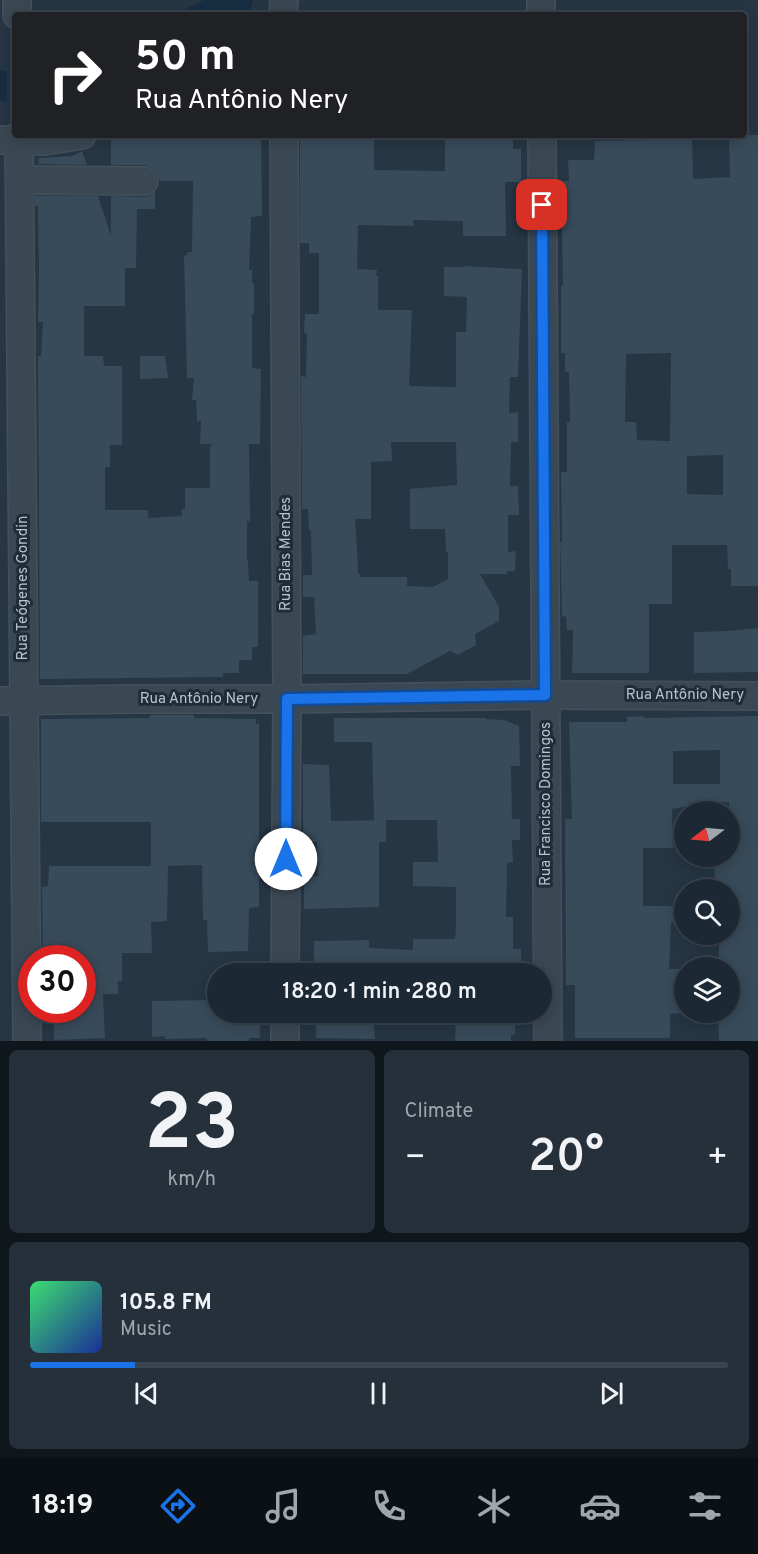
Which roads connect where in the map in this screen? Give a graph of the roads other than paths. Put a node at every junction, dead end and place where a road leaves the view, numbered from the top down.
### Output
1 (64, 138) edge
2 (284, 138) edge
3 (542, 138) edge
4 (13, 139) edge
5 (20, 180) junction
6 (144, 181) dead end
7 (545, 695) junction
8 (758, 696) edge
9 (287, 699) junction
10 (12, 701) edge
11 (285, 963) edge
12 (285, 1023) edge
13 (27, 1041) edge
14 (285, 1041) edge
15 (548, 1041) edge

1 - 4 street
2 - 9 street, Rua Bias Mendes
3 - 7 street, Rua Francisco Domingos
4 - 5 street, Rua Teógenes Gondin
5 - 6 street
5 - 10 street, Rua Teógenes Gondin
7 - 8 street, Rua Antônio Nery
7 - 9 street, Rua Antônio Nery
7 - 15 street, Rua Francisco Domingos
9 - 10 street, Rua Antônio Nery
9 - 11 street, Rua Bias Mendes
10 - 13 street, Rua Teógenes Gondin
12 - 14 street

